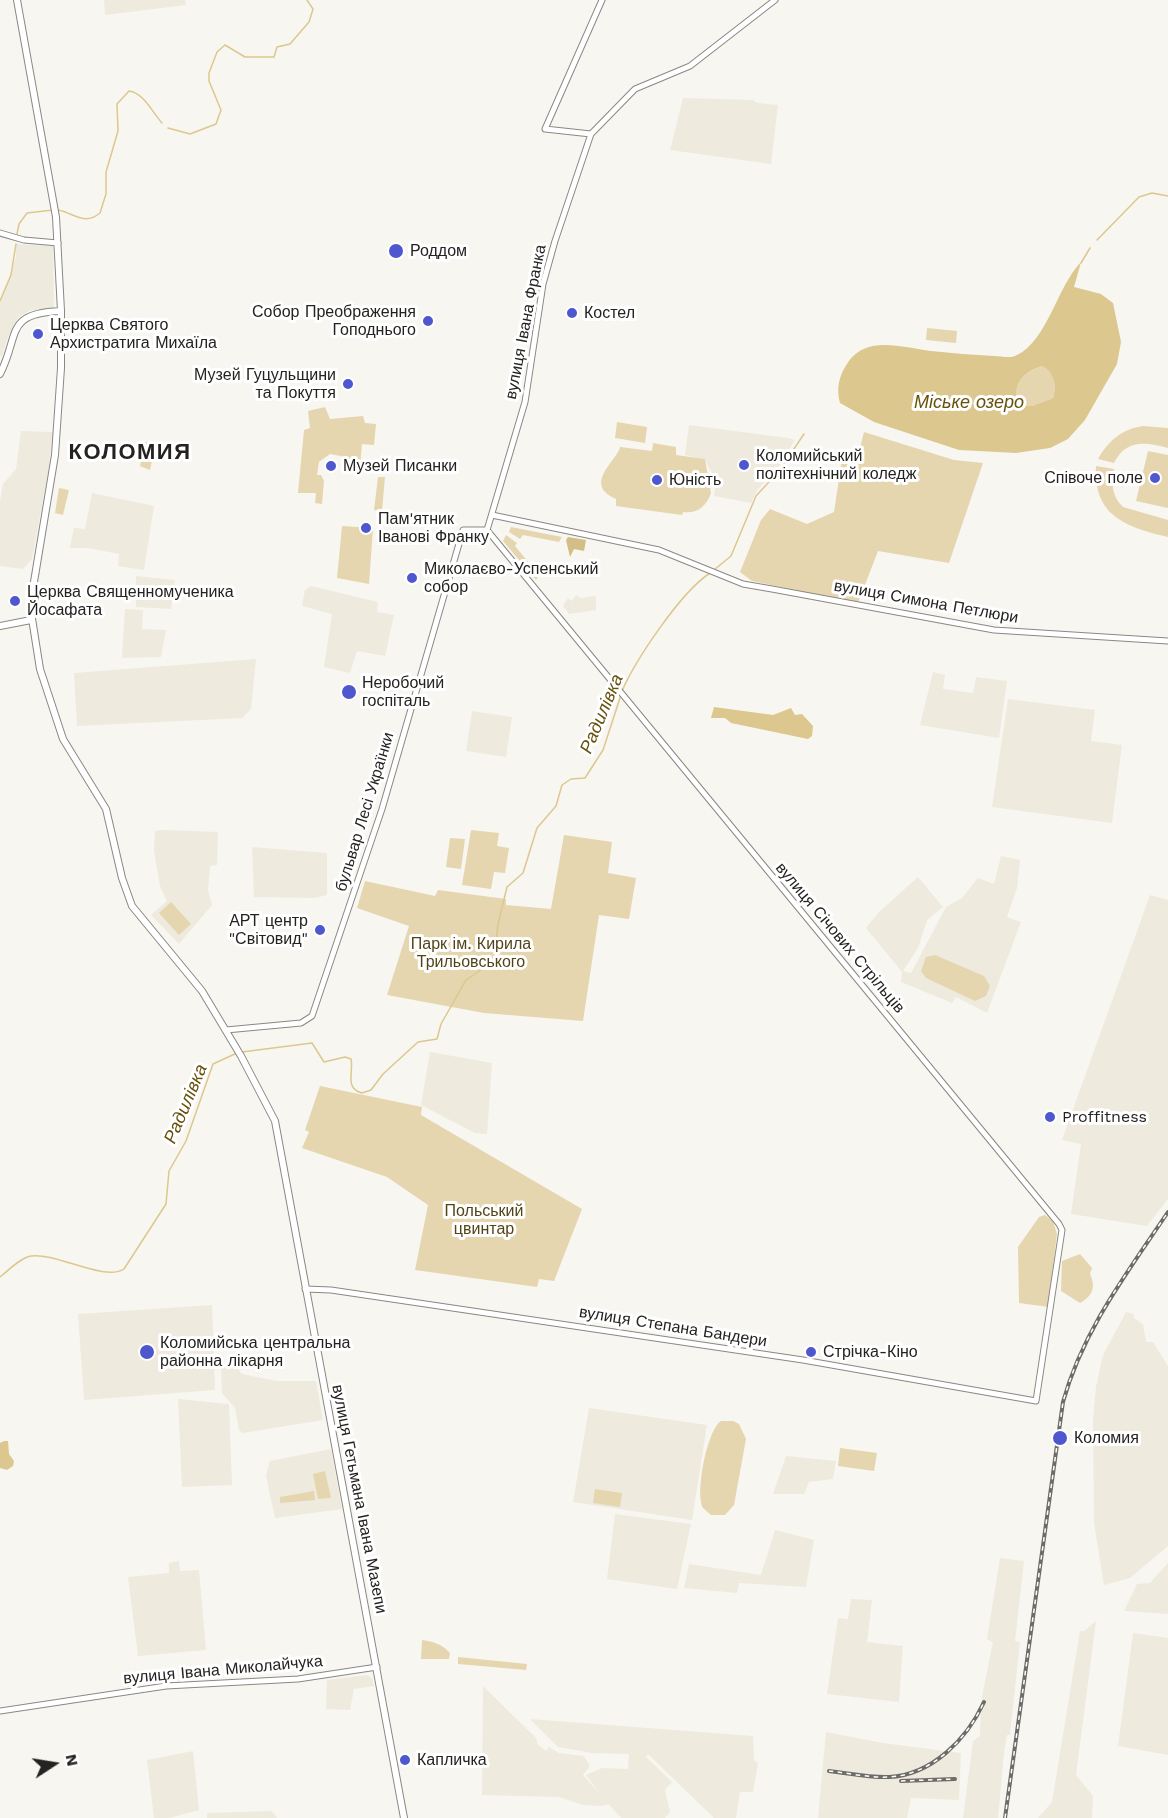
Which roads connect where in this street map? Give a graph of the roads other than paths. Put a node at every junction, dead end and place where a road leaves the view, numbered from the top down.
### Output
1 (16, 0) edge
2 (602, 0) edge
3 (775, 0) edge
4 (591, 134) junction
5 (0, 233) edge
6 (58, 243) junction
7 (61, 311) junction
8 (0, 374) edge
9 (492, 515) junction
10 (487, 530) junction
11 (31, 620) junction
12 (0, 626) edge
13 (1168, 641) edge
14 (226, 1030) junction
15 (304, 1289) junction
16 (1036, 1401) joint
17 (377, 1667) junction
18 (0, 1711) edge
19 (404, 1818) edge

1 - 6 main road, вулиця Гетьмана Івана Мазепи
2 - 4 street
3 - 4 street, вулиця Івана Франка
4 - 9 street, вулиця Івана Франка
5 - 6 street
6 - 7 main road, вулиця Гетьмана Івана Мазепи
7 - 8 main road
7 - 11 main road, вулиця Гетьмана Івана Мазепи
9 - 10 street, вулиця Івана Франка
9 - 13 street, вулиця Симона Петлюри
10 - 14 street, бульвар Лесі Українки
10 - 16 street, вулиця Січових Стрільців
11 - 12 main road
11 - 14 main road, вулиця Гетьмана Івана Мазепи
14 - 15 main road, вулиця Гетьмана Івана Мазепи
15 - 16 street, вулиця Степана Бандери
15 - 17 main road, вулиця Гетьмана Івана Мазепи
17 - 18 street, вулиця Івана Миколайчука
17 - 19 main road, вулиця Гетьмана Івана Мазепи

